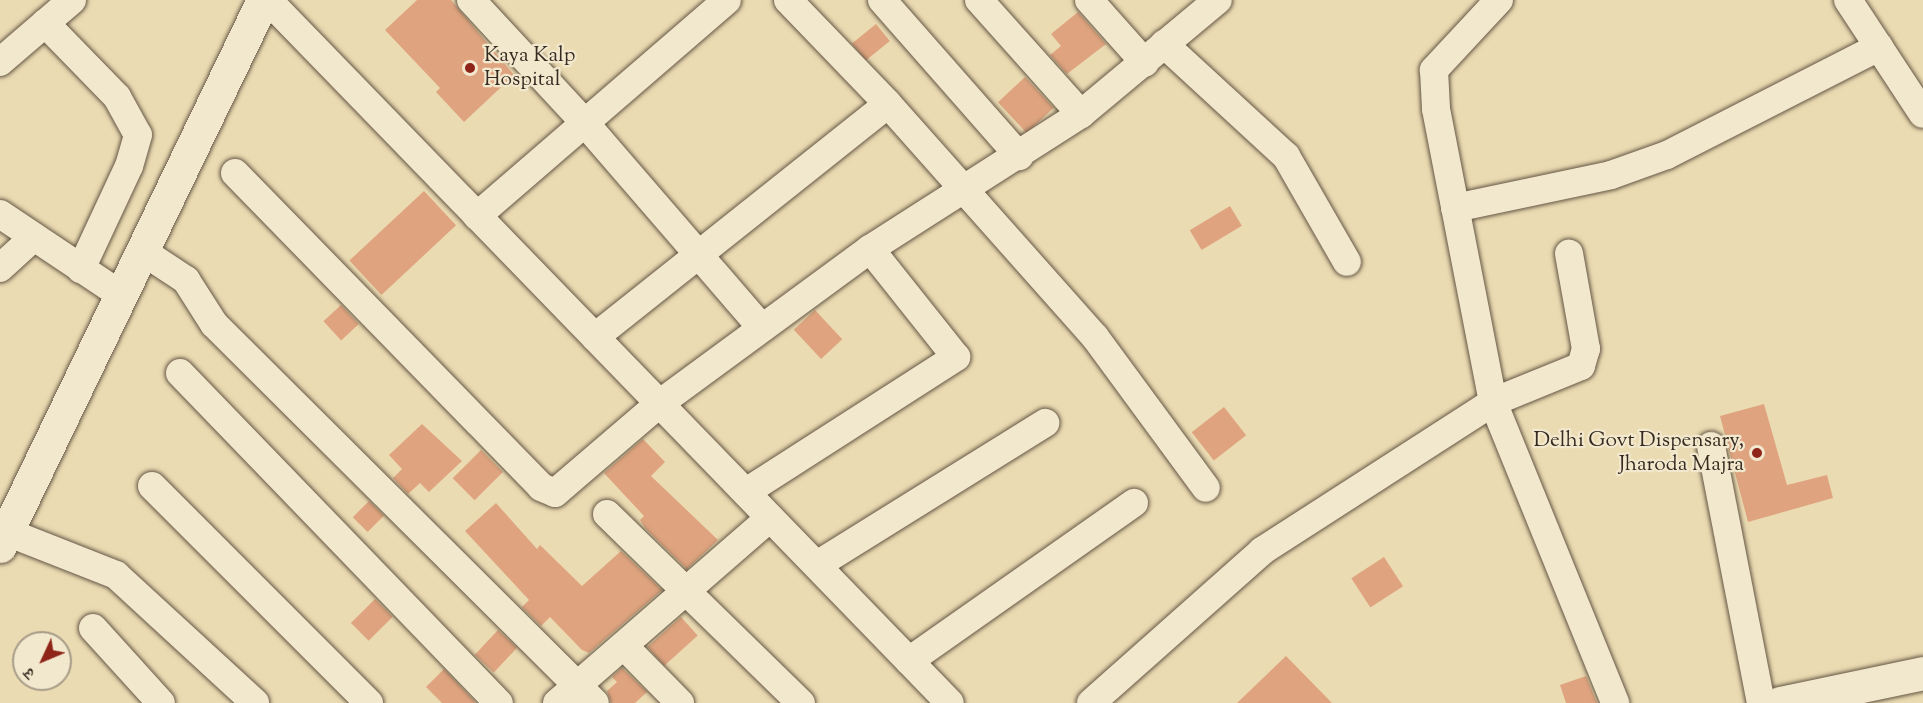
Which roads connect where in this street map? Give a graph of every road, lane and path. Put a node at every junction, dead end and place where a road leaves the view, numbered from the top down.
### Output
1 (72, 0) edge
2 (265, 0) edge
3 (471, 0) edge
4 (727, 0) edge
5 (788, 0) edge
6 (882, 0) edge
7 (979, 0) edge
8 (1089, 0) edge
9 (1499, 0) edge
10 (1848, 0) edge
11 (1205, 4) edge
12 (45, 23) junction
13 (1879, 47) junction
14 (1154, 54) junction
15 (0, 62) edge
16 (888, 104) junction
17 (1081, 114) junction
18 (1923, 114) edge
19 (584, 122) junction
20 (1019, 156) junction
21 (235, 173) dead end
22 (965, 190) junction
23 (1455, 208) junction
24 (0, 214) edge
25 (477, 216) junction
26 (34, 237) junction
27 (870, 249) junction
28 (142, 251) junction
29 (1569, 254) dead end
30 (698, 255) junction
31 (1347, 262) dead end
32 (0, 268) edge
33 (81, 269) junction
34 (121, 295) junction
35 (762, 328) junction
36 (595, 337) junction
37 (180, 373) dead end
38 (1493, 402) junction
39 (659, 404) junction
40 (1045, 423) dead end
41 (1711, 446) dead end
42 (152, 486) dead end
43 (1206, 488) dead end
44 (746, 492) junction
45 (1134, 503) dead end
46 (607, 514) dead end
47 (770, 518) junction
48 (4, 539) edge
49 (817, 565) junction
50 (689, 589) junction
51 (93, 628) dead end
52 (624, 646) junction
53 (909, 660) junction
54 (1923, 673) edge
55 (577, 697) edge
56 (161, 703) edge
57 (255, 703) edge
58 (369, 703) edge
59 (499, 703) edge
60 (680, 703) edge
61 (801, 703) edge
62 (950, 703) edge
63 (1091, 703) edge
64 (1615, 703) edge
65 (1761, 703) edge
66 (1780, 703) edge

1 - 12 street
2 - 25 street
2 - 28 street
3 - 19 street
4 - 19 street
5 - 16 street
6 - 20 street
7 - 17 street
8 - 14 street
9 - 23 street
10 - 13 street
11 - 14 street
12 - 15 street
12 - 33 street
13 - 18 street
13 - 23 street
14 - 17 street
14 - 31 street
16 - 22 street
16 - 30 street
17 - 20 street
19 - 25 street
19 - 30 street
20 - 22 street
21 - 39 street
22 - 27 street
22 - 43 street
23 - 38 street
24 - 26 street
25 - 36 street
26 - 32 street
26 - 33 street
27 - 35 street
27 - 44 street
28 - 34 street
28 - 55 street
29 - 38 street
30 - 35 street
30 - 36 street
33 - 34 street
34 - 48 street
35 - 39 street
36 - 39 street
37 - 59 street
38 - 63 street
38 - 64 street
39 - 44 street
40 - 49 street
41 - 65 street
42 - 58 street
44 - 47 street
45 - 53 street
46 - 50 street
47 - 49 street
47 - 50 street
48 - 57 street
49 - 53 street
50 - 52 street
50 - 61 street
51 - 56 street
52 - 55 street
52 - 60 street
53 - 62 street
54 - 66 street

